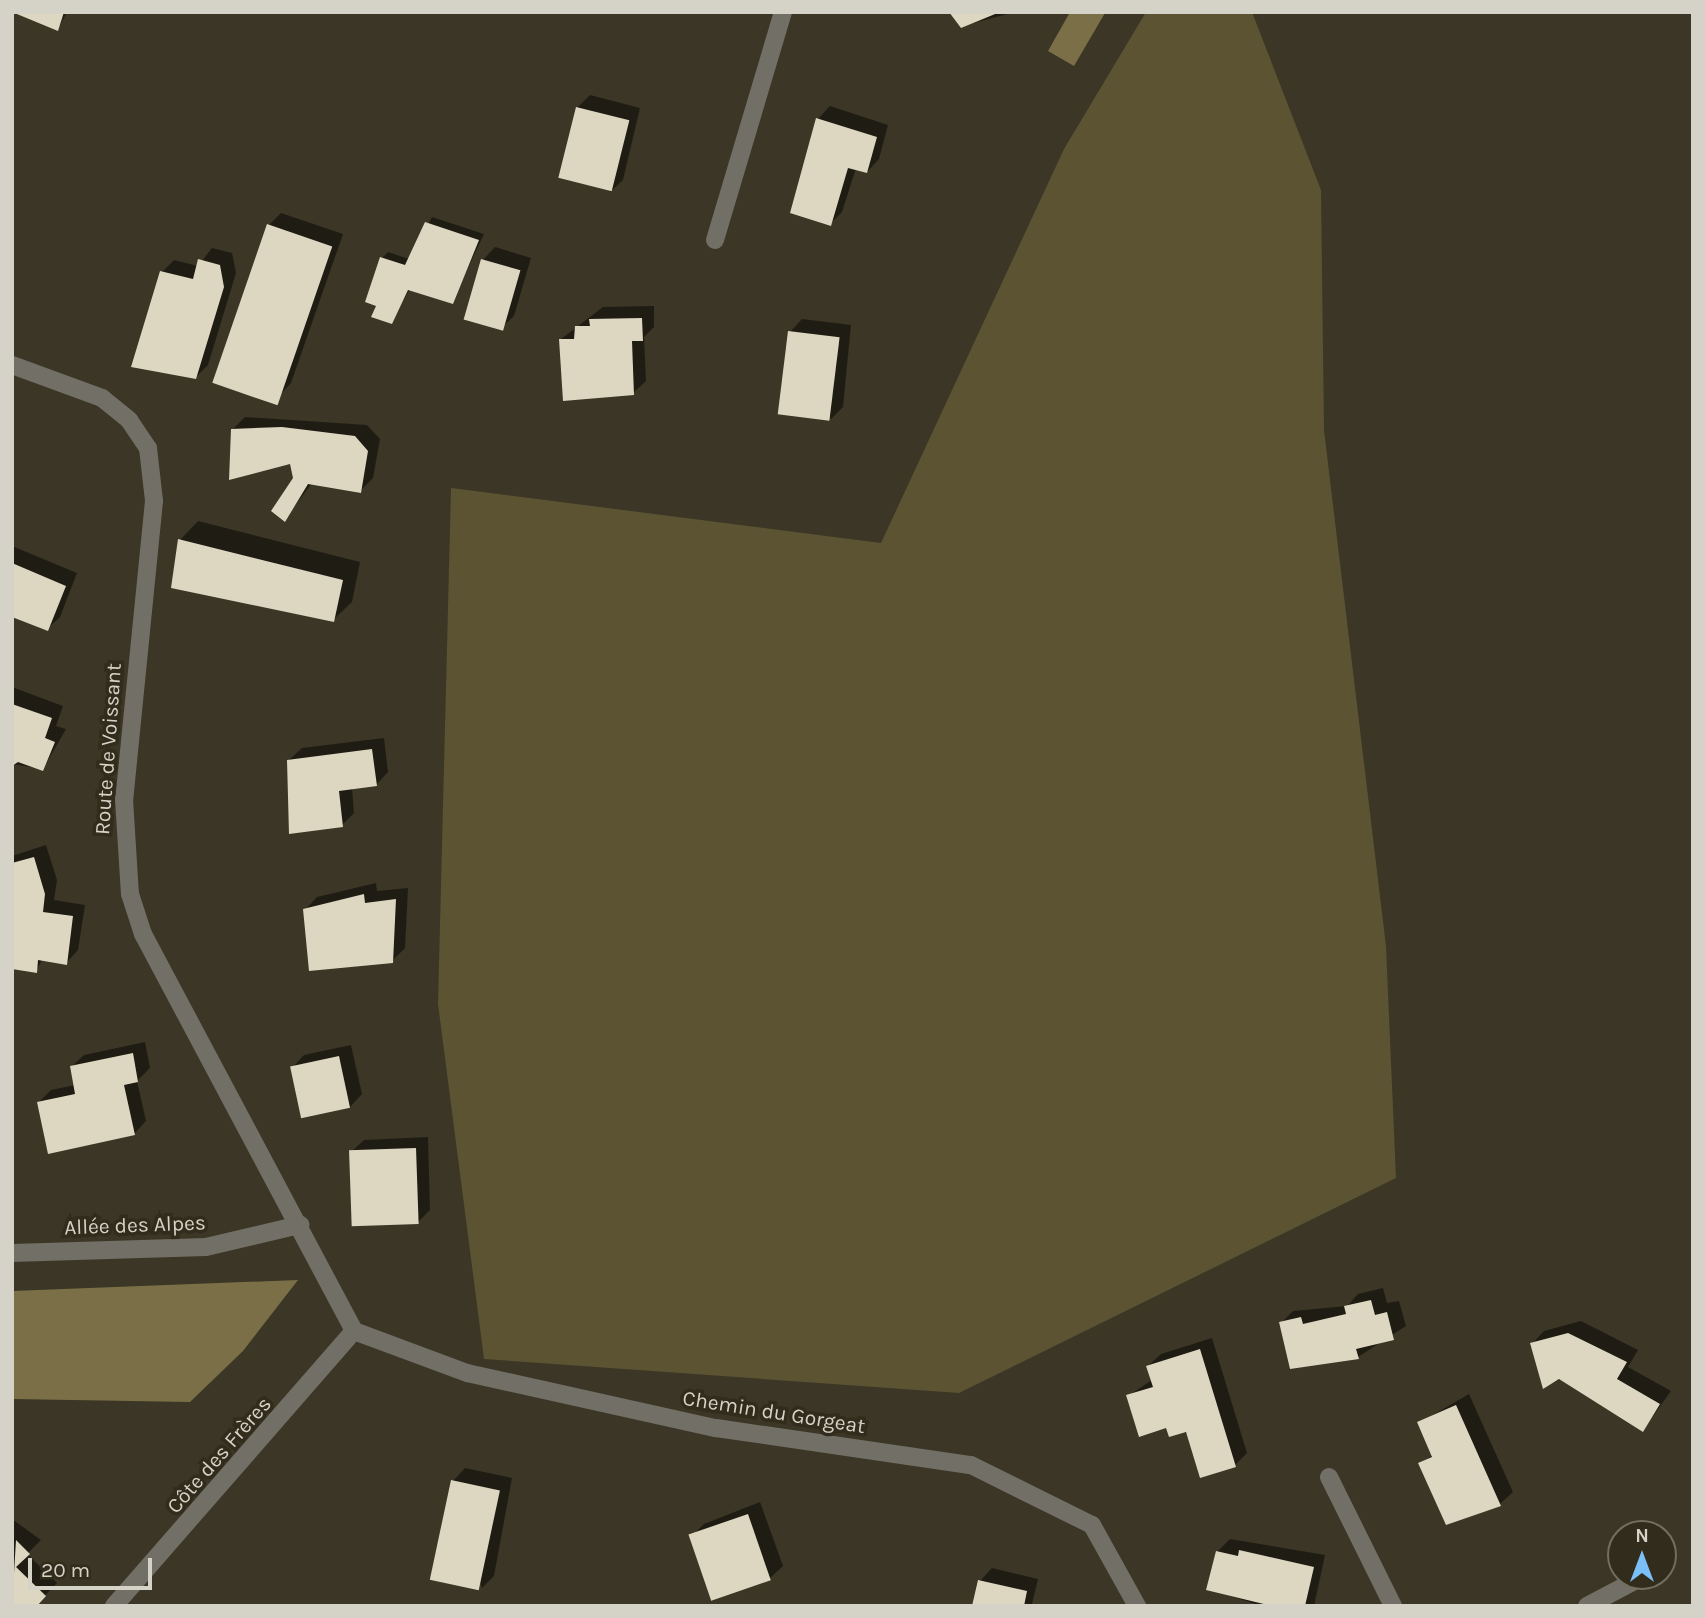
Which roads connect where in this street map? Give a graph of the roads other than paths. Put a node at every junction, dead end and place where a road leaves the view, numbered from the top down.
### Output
1 (783, 12) edge
2 (715, 240) dead end
3 (12, 365) edge
4 (300, 1225) junction
5 (12, 1253) edge
6 (354, 1331) junction
7 (1329, 1477) dead end
8 (1617, 1590) edge
9 (114, 1606) edge
10 (1137, 1606) edge
11 (1393, 1606) edge
12 (1587, 1606) edge

1 - 2 street
3 - 4 street, Route de Voissant
4 - 5 street, Allée des Alpes
4 - 6 street, Route de Voissant
6 - 9 street, Côte des Frères
6 - 10 street, Chemin du Gorgeat
7 - 11 street
8 - 12 street

